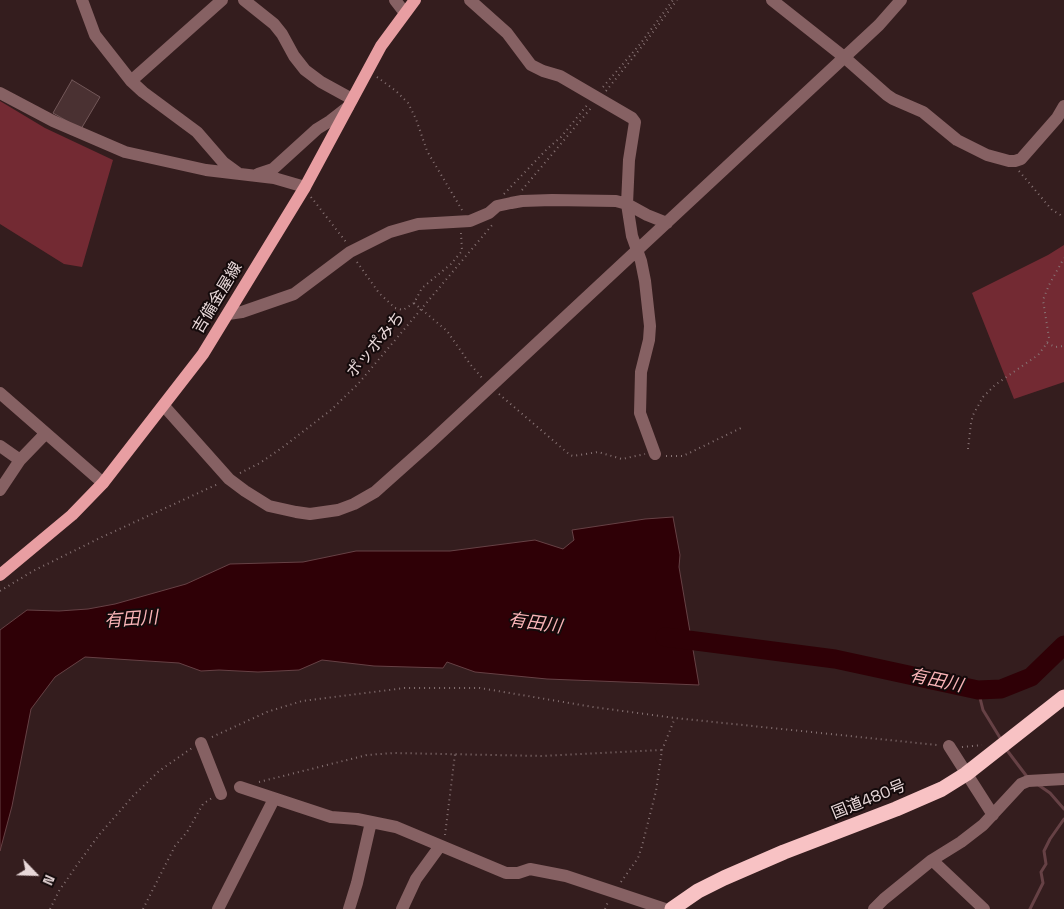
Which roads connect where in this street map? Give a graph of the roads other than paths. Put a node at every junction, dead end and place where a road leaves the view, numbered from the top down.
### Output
1 (82, 0) edge
2 (222, 0) edge
3 (244, 0) edge
4 (395, 0) edge
5 (415, 0) edge
6 (470, 0) edge
7 (772, 0) edge
8 (901, 0) edge
9 (405, 13) junction
10 (844, 57) junction
11 (131, 81) junction
12 (0, 93) edge
13 (350, 103) junction
14 (1064, 106) edge
15 (238, 174) junction
16 (256, 175) junction
17 (305, 188) junction
18 (628, 204) junction
19 (667, 223) junction
20 (637, 250) junction
21 (228, 314) junction
22 (0, 393) edge
23 (164, 406) junction
24 (46, 433) junction
25 (0, 446) edge
26 (656, 454) road end
27 (20, 460) junction
28 (103, 483) junction
29 (0, 490) edge
30 (0, 575) edge
31 (1064, 697) edge
32 (201, 743) road end
33 (949, 746) road end
34 (966, 774) junction
35 (1064, 779) edge
36 (240, 787) road end
37 (221, 794) road end
38 (274, 799) junction
39 (993, 815) junction
40 (371, 822) junction
41 (440, 846) junction
42 (932, 860) junction
43 (218, 909) edge
44 (349, 909) edge
45 (402, 909) edge
46 (665, 909) edge
47 (672, 909) edge
48 (874, 909) edge
49 (984, 909) edge

1 - 11 street
2 - 11 street
3 - 13 street
4 - 9 street
5 - 9 main road, 吉備金屋線
6 - 18 street
7 - 10 street
8 - 10 street
9 - 13 main road, 吉備金屋線
10 - 14 street
10 - 19 street
11 - 15 street
12 - 15 street
13 - 16 street
13 - 17 main road, 吉備金屋線
15 - 16 street
16 - 17 street
17 - 21 main road, 吉備金屋線
18 - 19 street
18 - 20 street
18 - 21 street
19 - 20 street
20 - 23 street
20 - 26 street
21 - 23 main road, 吉備金屋線
22 - 24 street
23 - 28 main road, 吉備金屋線
24 - 27 street
24 - 28 street
25 - 27 street
27 - 29 street
28 - 30 main road, 吉備金屋線
31 - 34 highway, 国道480号
32 - 37 street
33 - 34 street
34 - 39 street
34 - 47 highway, 国道480号
35 - 39 street
36 - 38 street
38 - 40 street
38 - 43 street
39 - 42 street
40 - 41 street
40 - 44 street
41 - 45 street
41 - 46 street
42 - 48 street
42 - 49 street

